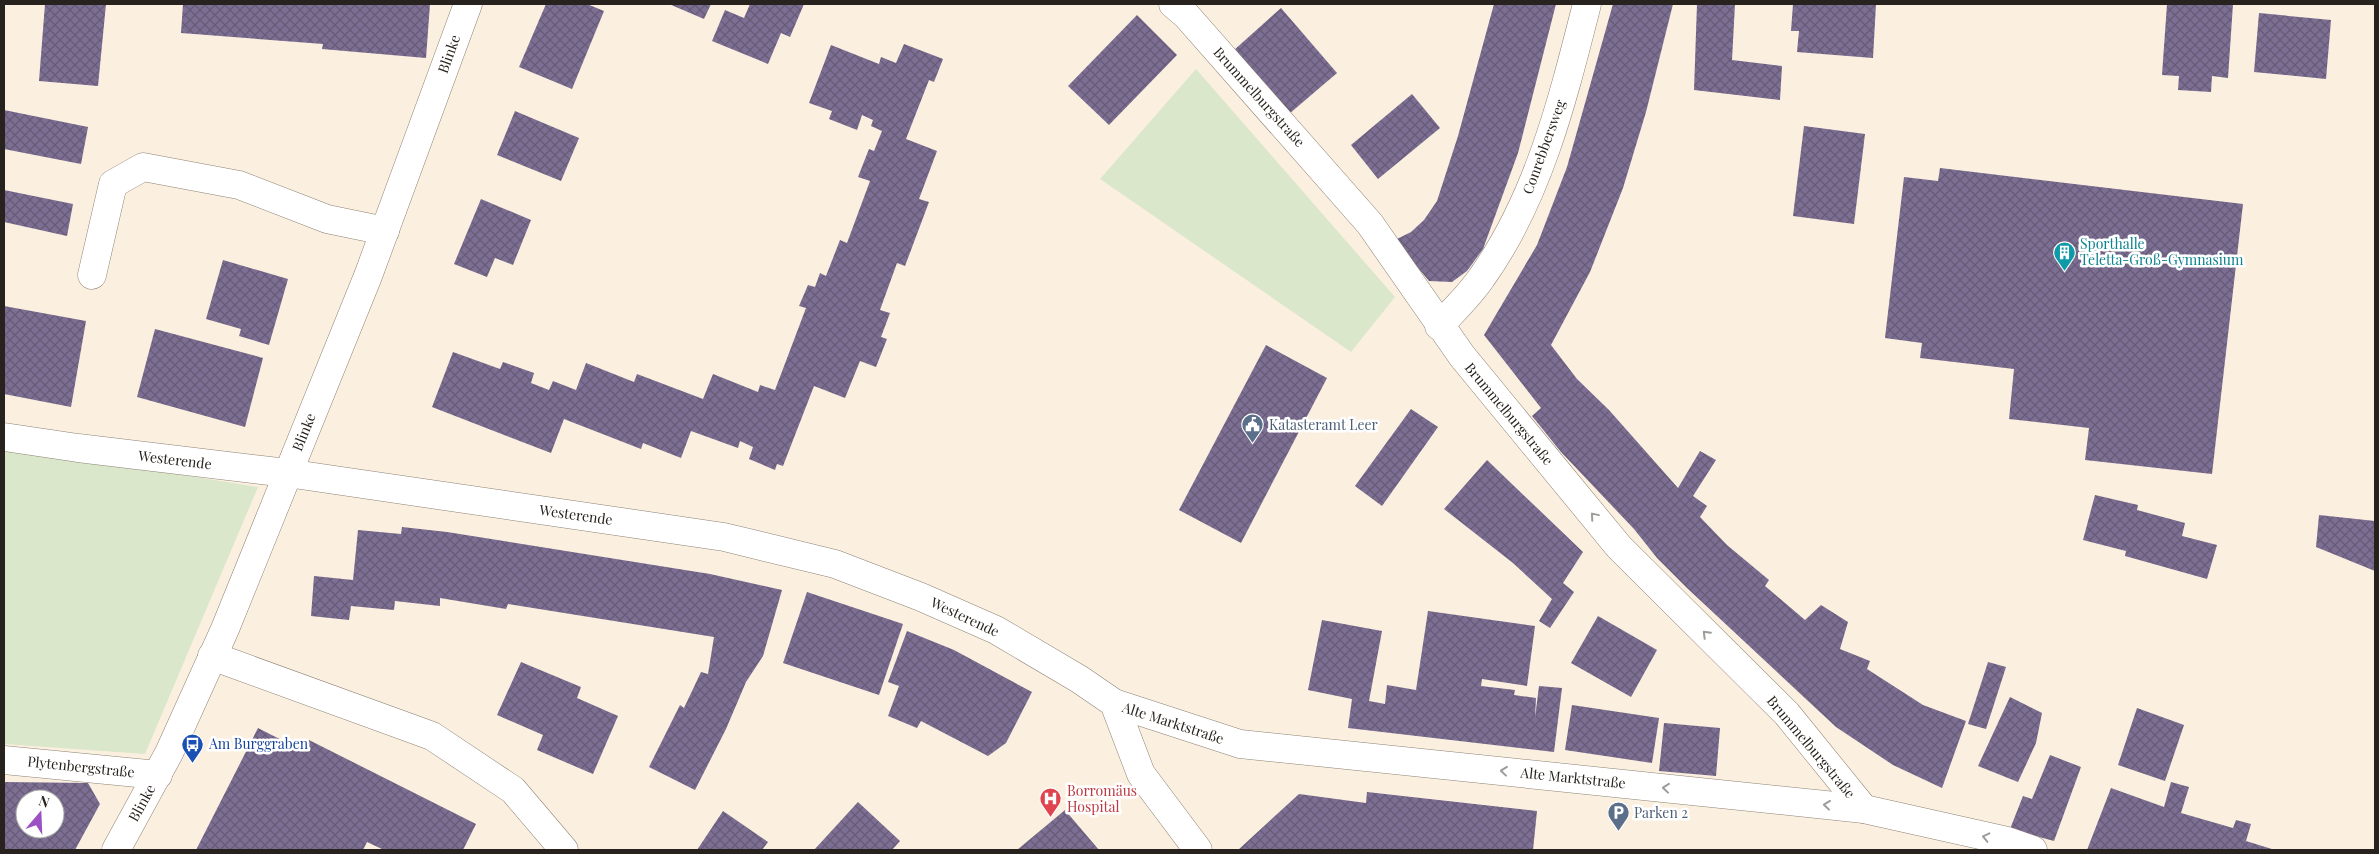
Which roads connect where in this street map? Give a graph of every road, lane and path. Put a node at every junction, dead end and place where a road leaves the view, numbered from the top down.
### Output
1 (468, 4) edge
2 (1173, 4) edge
3 (1587, 4) edge
4 (385, 231) junction
5 (92, 275) dead end
6 (1439, 326) junction
7 (4, 437) edge
8 (287, 473) junction
9 (212, 656) junction
10 (1114, 703) junction
11 (4, 760) edge
12 (158, 775) junction
13 (1864, 809) junction
14 (116, 850) edge
15 (564, 850) edge
16 (1198, 850) edge
17 (2033, 850) edge

1 - 4 street, Blinke
2 - 6 street, Brummelburgstraße
3 - 6 street, Conrebbersweg
4 - 5 street
4 - 8 street, Blinke
13 -> 6 street, Brummelburgstraße
7 - 8 street, Westerende
8 - 9 street, Blinke
8 - 10 street, Westerende
9 - 12 street, Blinke
9 - 15 street
13 -> 10 street, Alte Marktstraße
10 - 16 street
11 - 12 street, Plytenbergstraße
12 - 14 street, Blinke
17 -> 13 street, Alte Marktstraße

